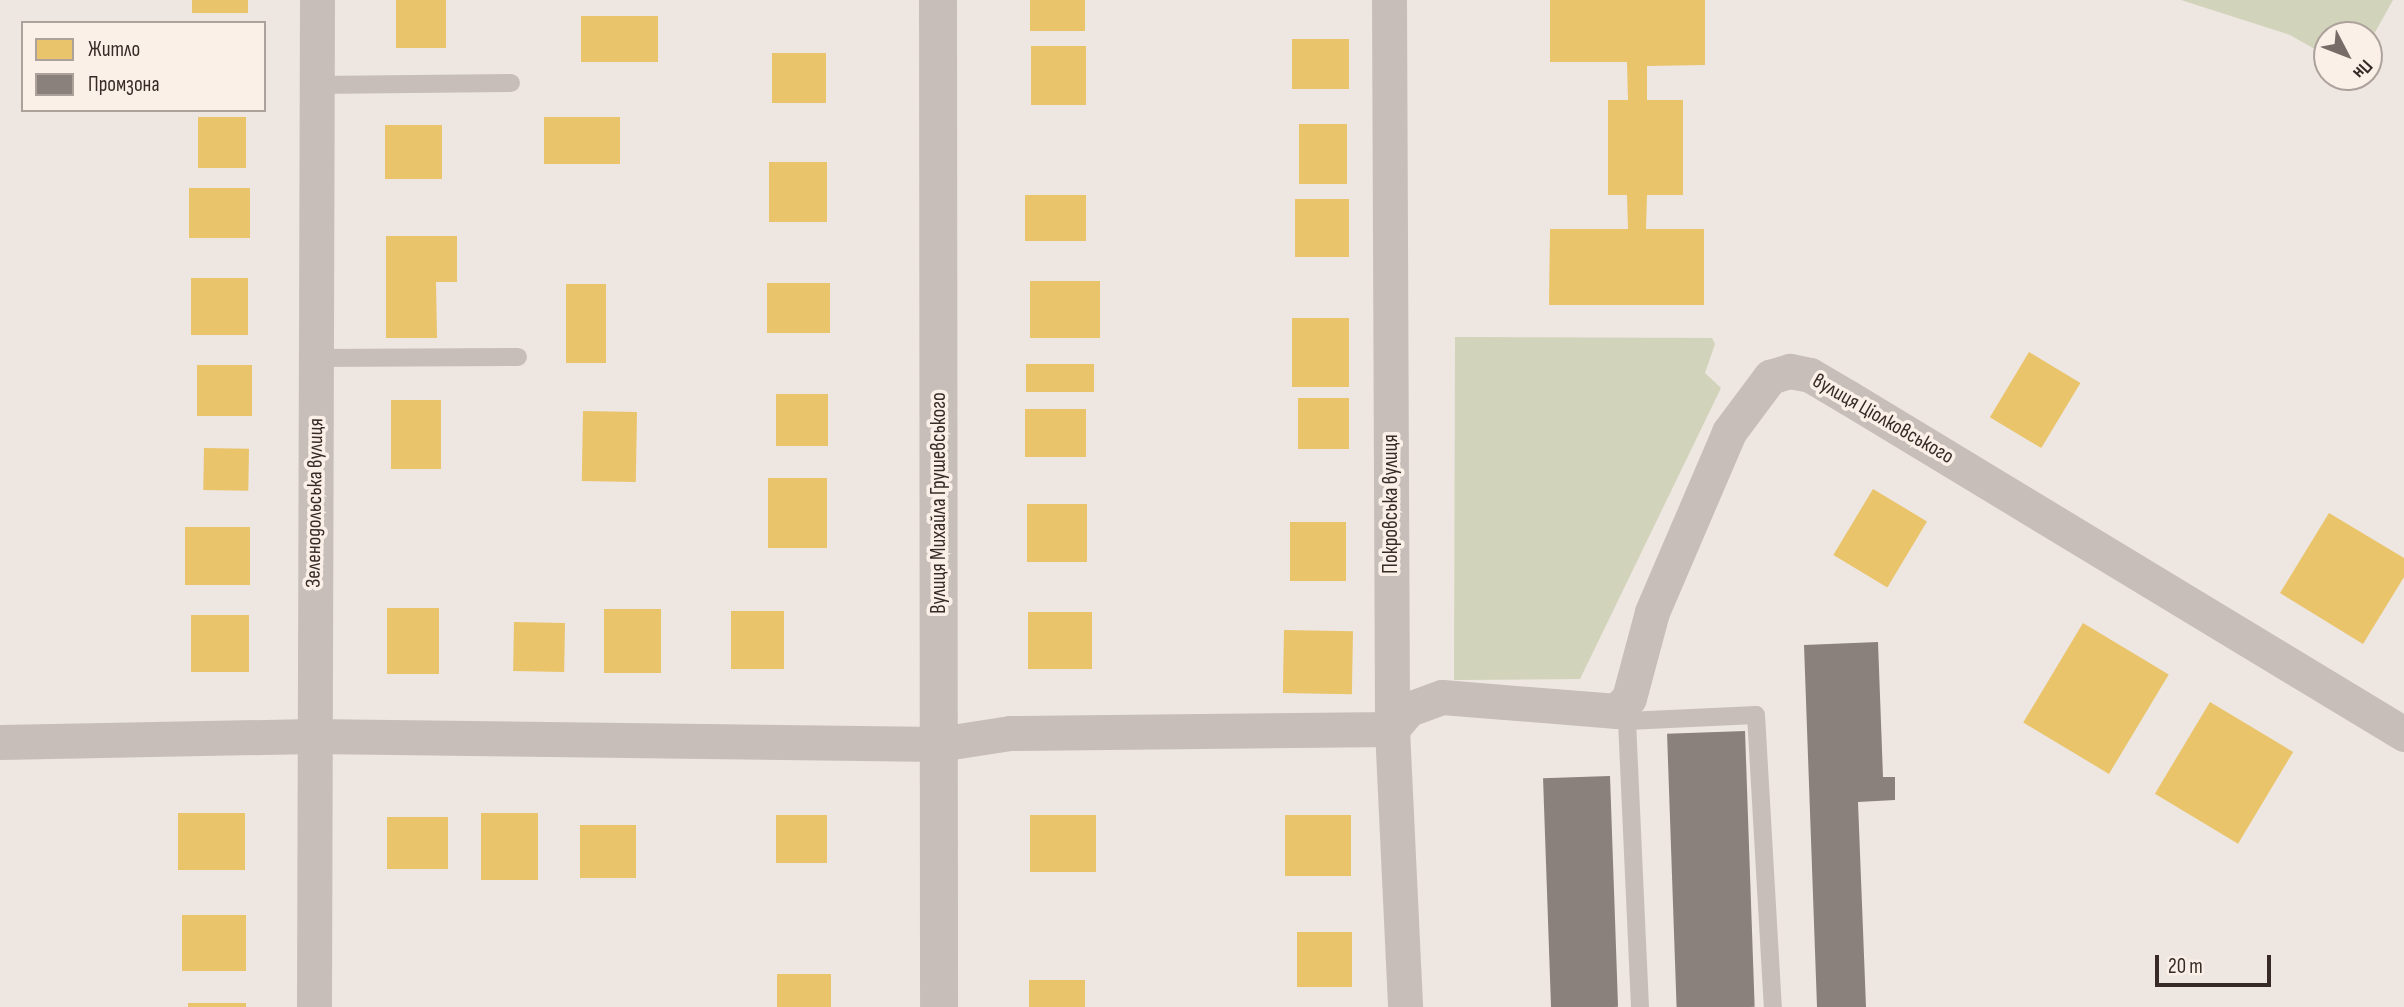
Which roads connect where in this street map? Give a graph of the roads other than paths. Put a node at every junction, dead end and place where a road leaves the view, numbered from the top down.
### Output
1 (317, 0) edge
2 (938, 0) edge
3 (1390, 0) edge
4 (511, 83) dead end
5 (315, 85) junction
6 (518, 357) dead end
7 (316, 358) junction
8 (1625, 715) junction
9 (1392, 729) junction
10 (2404, 734) edge
11 (312, 736) junction
12 (0, 742) edge
13 (939, 744) junction
14 (314, 1007) edge
15 (939, 1007) edge
16 (1405, 1007) edge
17 (1640, 1007) edge
18 (1773, 1007) edge

1 - 5 street, Зеленодольська вулиця
2 - 13 street, Вулиця Михайла Грушевського
3 - 9 street, Покровська вулиця
4 - 5 lane
5 - 7 street, Зеленодольська вулиця
6 - 7 lane
7 - 11 street, Зеленодольська вулиця
8 - 9 street
8 - 10 street, вулиця Ціолковського
8 - 17 lane
8 - 18 lane
9 - 13 street
9 - 16 street, Покровська вулиця
11 - 12 street
11 - 13 street
11 - 14 street, Зеленодольська вулиця
13 - 15 street, Вулиця Михайла Грушевського

